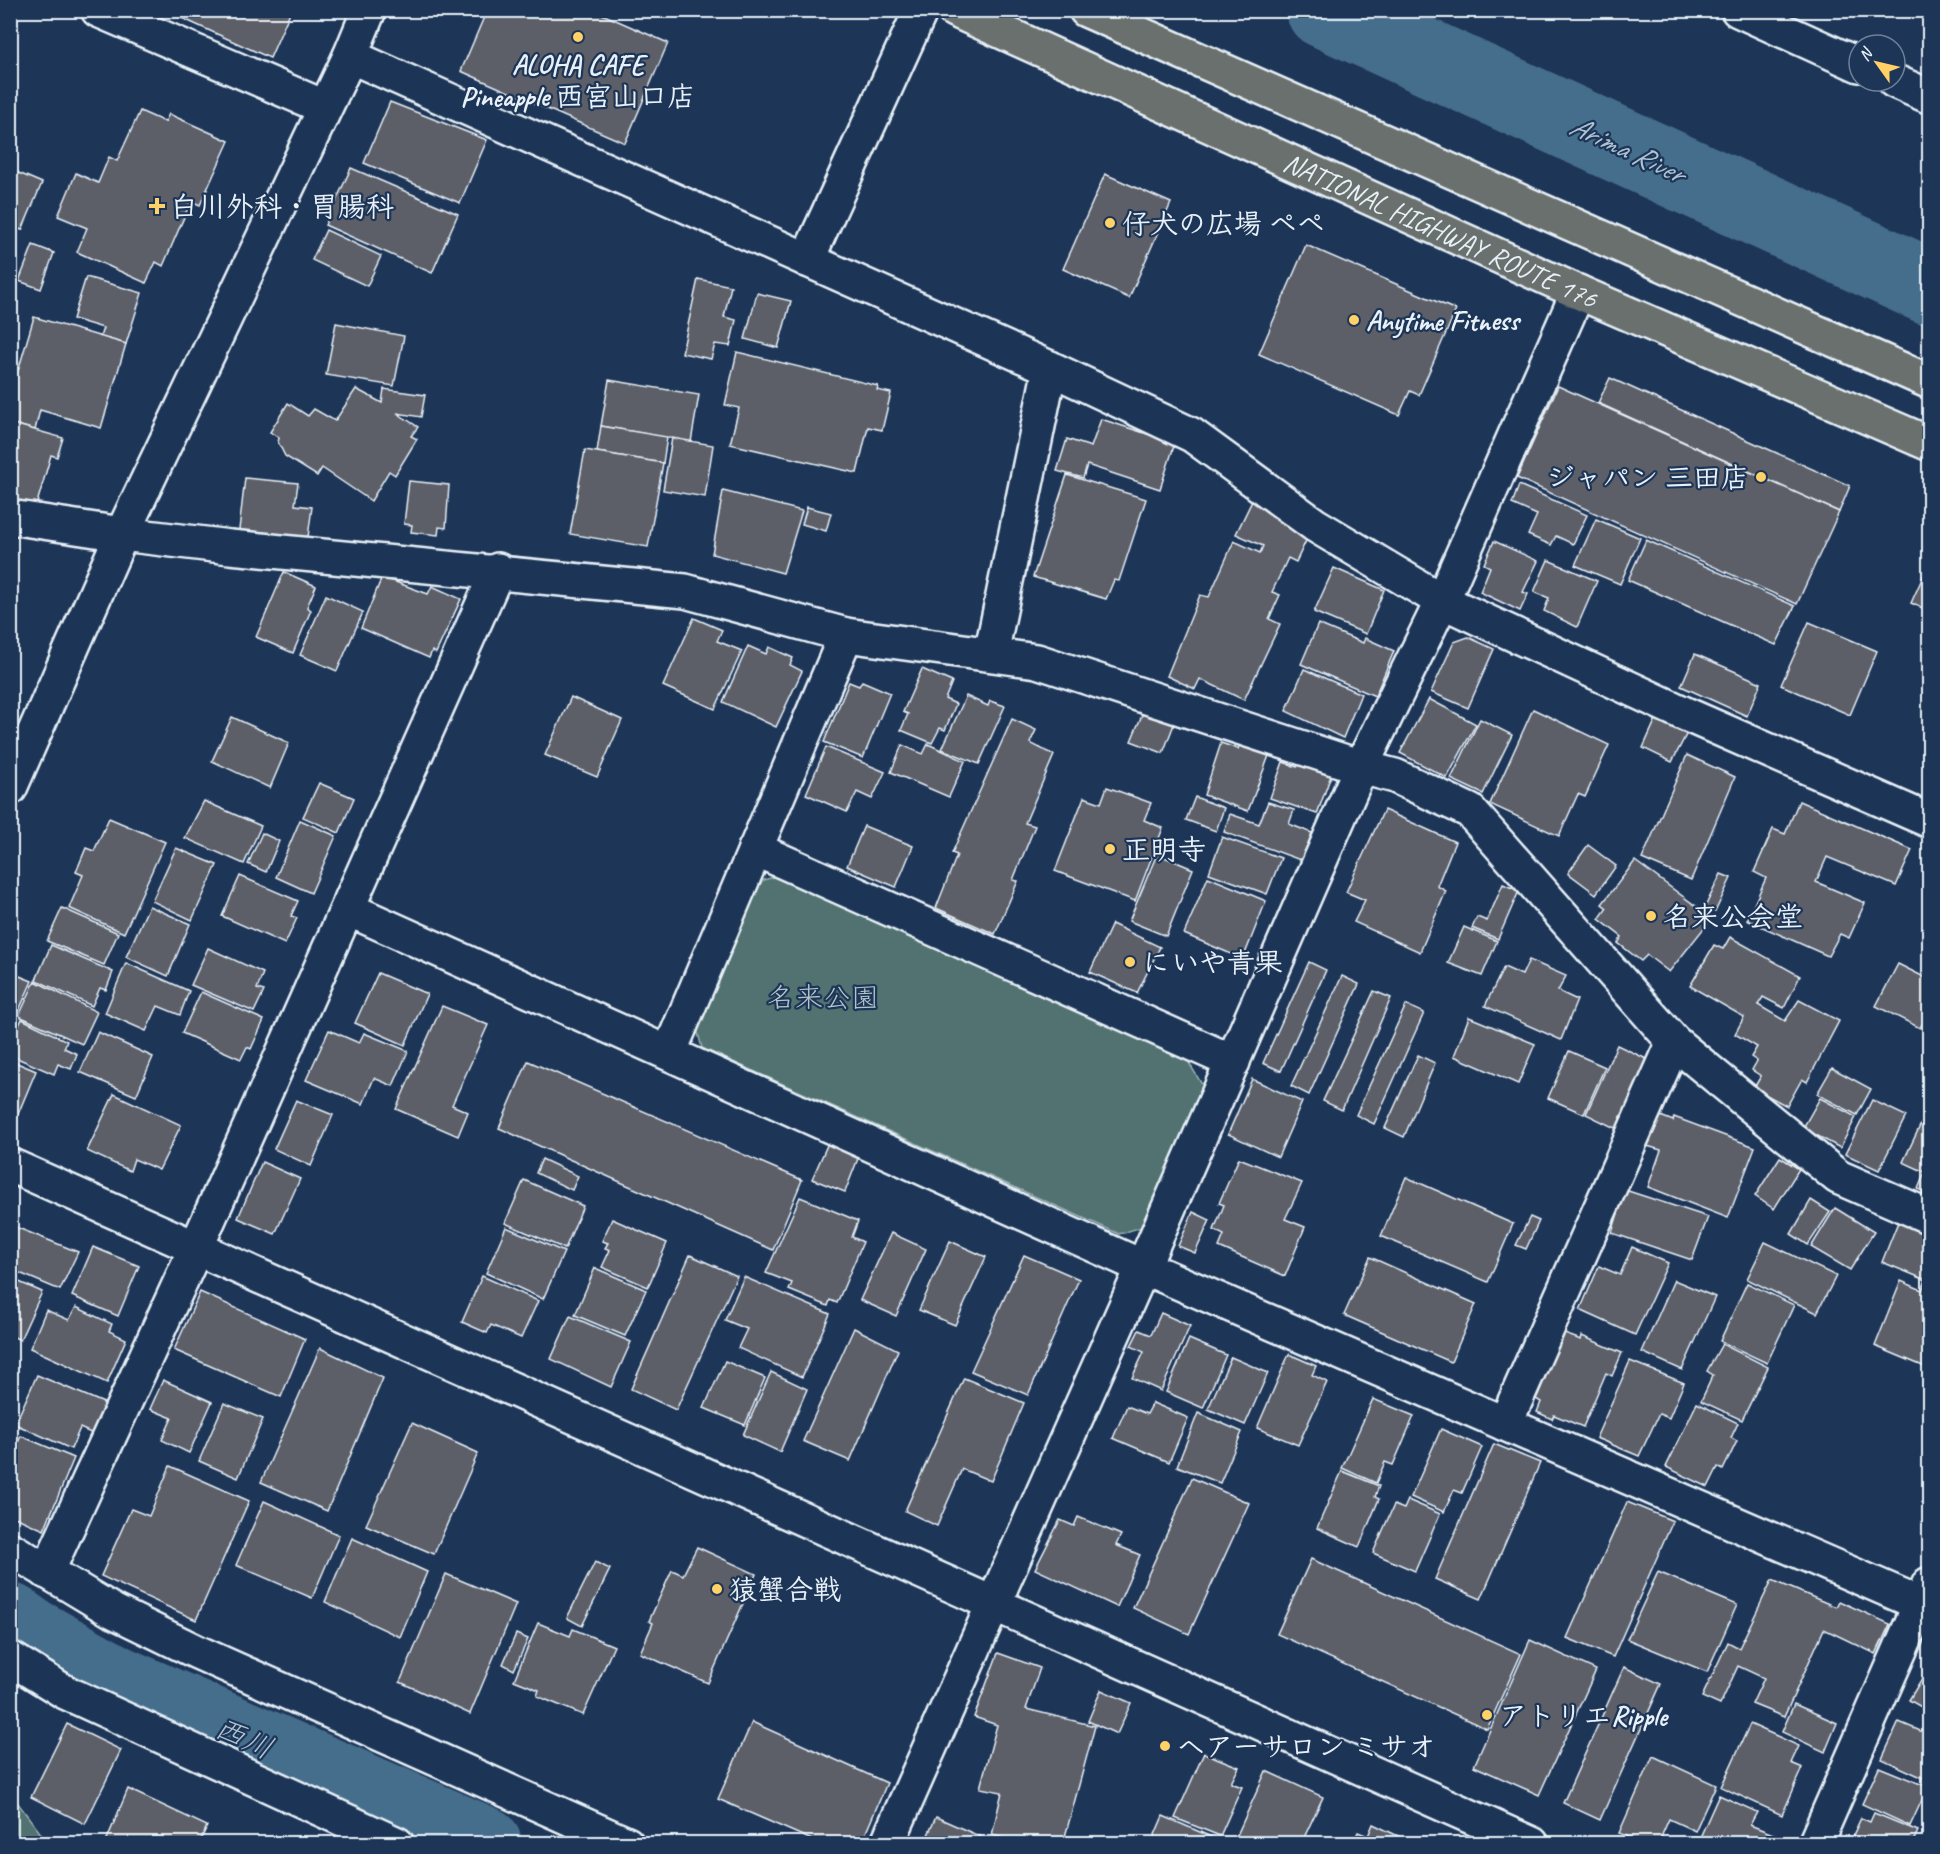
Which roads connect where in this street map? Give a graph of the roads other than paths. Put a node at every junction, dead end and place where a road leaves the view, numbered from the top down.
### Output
1 (98, 10) edge
2 (369, 10) edge
3 (921, 10) edge
4 (954, 10) edge
5 (1086, 10) edge
6 (1738, 10) edge
7 (350, 56) junction
8 (1847, 60) edge
9 (1907, 87) edge
10 (1929, 97) edge
11 (324, 107) junction
12 (807, 260) junction
13 (1578, 292) junction
14 (1050, 368) junction
15 (1929, 382) edge
16 (1929, 444) edge
17 (10, 517) edge
18 (122, 534) junction
19 (498, 570) junction
20 (1442, 601) junction
21 (846, 635) junction
22 (991, 654) junction
23 (1361, 767) junction
24 (10, 788) edge
25 (1929, 821) edge
26 (755, 849) junction
27 (348, 909) junction
28 (1674, 1042) junction
29 (669, 1053) junction
30 (1233, 1062) junction
31 (10, 1165) edge
32 (1929, 1217) edge
33 (196, 1248) junction
34 (1143, 1267) junction
35 (1505, 1424) junction
36 (10, 1549) edge
37 (47, 1572) junction
38 (1926, 1598) edge
39 (994, 1605) junction
40 (10, 1658) edge
41 (397, 1844) edge
42 (627, 1844) edge
43 (887, 1844) edge
44 (1532, 1844) edge
45 (1815, 1844) edge

1 - 11 street
2 - 7 street
3 - 12 street
4 - 13 highway, NATIONAL HIGHWAY ROUTE 176
5 - 15 highway, NATIONAL HIGHWAY ROUTE 176
6 - 8 street
7 - 11 street
7 - 12 street
9 - 10 street
11 - 18 street
12 - 14 street
13 - 16 highway, NATIONAL HIGHWAY ROUTE 176
13 - 20 street
14 - 20 street
14 - 22 street
17 - 18 street
18 - 19 street
18 - 24 street
19 - 21 street
19 - 27 street
20 - 23 street
20 - 25 street
21 - 22 street
21 - 26 street
22 - 23 street
23 - 28 street
23 - 30 street
26 - 29 street
26 - 30 street
27 - 29 street
27 - 33 street
28 - 32 street
28 - 35 street
29 - 34 street
30 - 34 street
31 - 33 street
33 - 37 street
33 - 39 street
34 - 35 street
34 - 39 street
35 - 38 street
36 - 37 street
37 - 42 street
38 - 45 street
39 - 43 street
39 - 44 street
40 - 41 street

